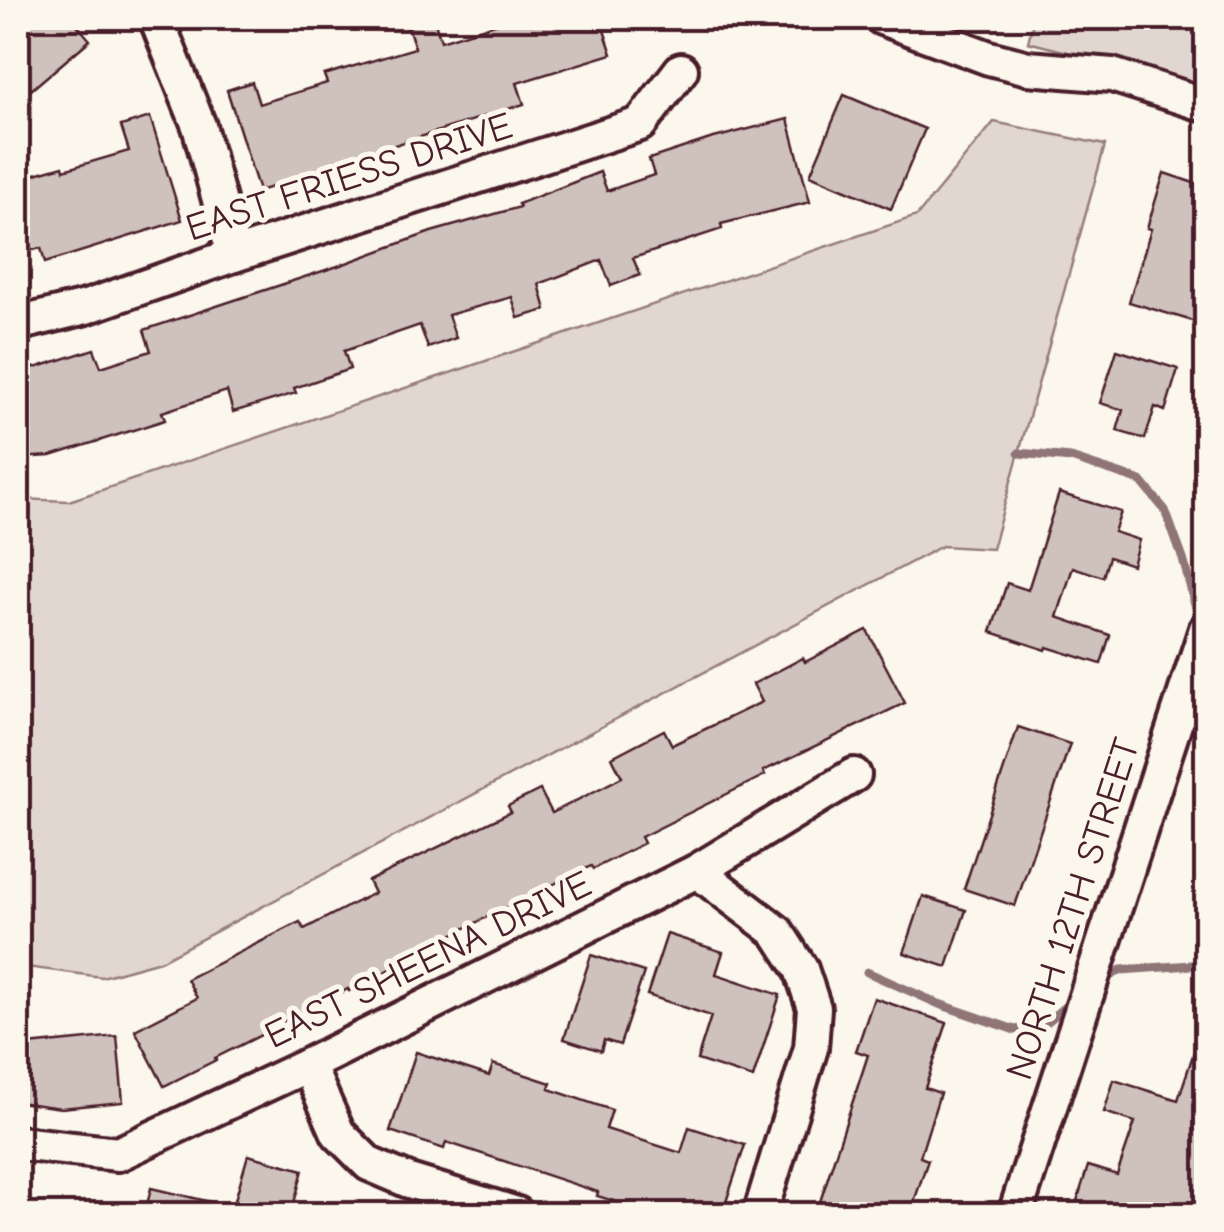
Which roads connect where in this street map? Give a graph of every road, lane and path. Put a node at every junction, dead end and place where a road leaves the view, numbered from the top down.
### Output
1 (156, 18) edge
2 (882, 18) edge
3 (681, 70) dead end
4 (1206, 105) edge
5 (234, 255) junction
6 (18, 322) edge
7 (1206, 628) edge
8 (854, 775) dead end
9 (697, 871) junction
10 (308, 1065) junction
11 (18, 1143) edge
12 (517, 1214) edge
13 (760, 1214) edge
14 (1015, 1214) edge

1 - 5 street
2 - 4 street
3 - 5 street, EAST FRIESS DRIVE
5 - 6 street, EAST FRIESS DRIVE
7 - 14 street, NORTH 12TH STREET
8 - 9 street, EAST SHEENA DRIVE
9 - 10 street, EAST SHEENA DRIVE
9 - 13 street
10 - 11 street, EAST SHEENA DRIVE
10 - 12 street

